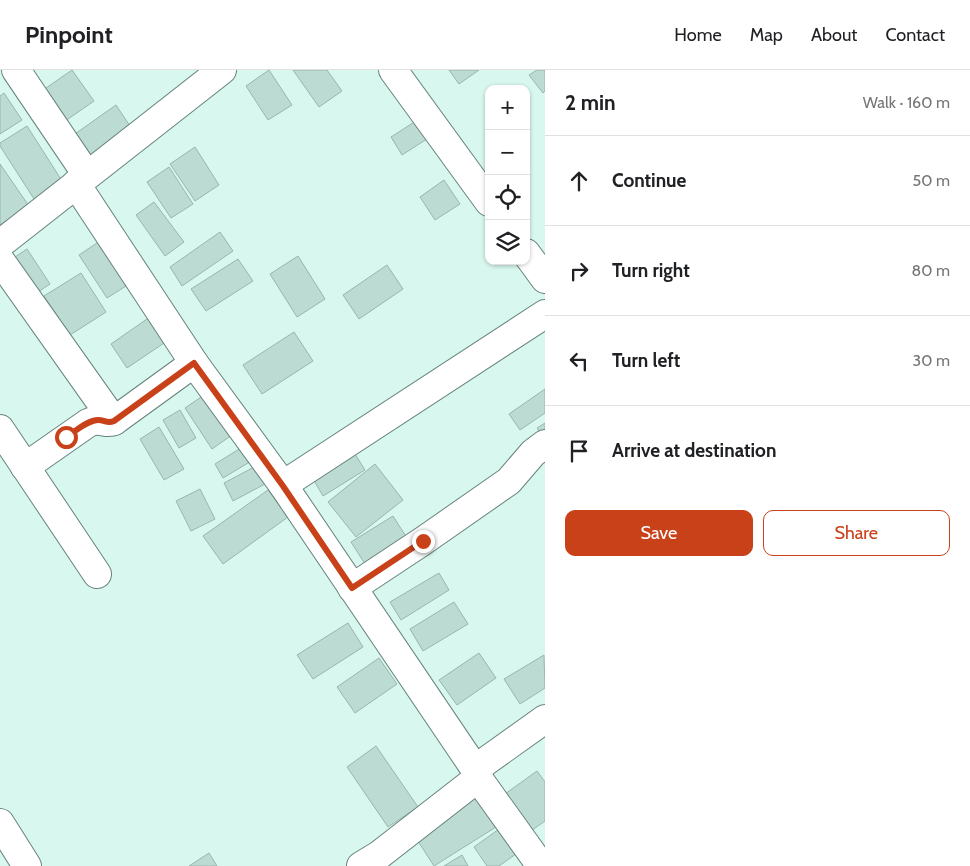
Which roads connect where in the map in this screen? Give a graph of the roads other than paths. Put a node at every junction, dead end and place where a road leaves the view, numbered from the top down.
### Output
1 (222, 70) edge
2 (393, 70) edge
3 (21, 72) edge
4 (82, 180) junction
5 (485, 196) edge
6 (0, 244) edge
7 (530, 258) edge
8 (0, 260) edge
9 (545, 279) edge
10 (545, 314) edge
11 (194, 363) junction
12 (114, 421) junction
13 (0, 429) edge
14 (545, 444) edge
15 (25, 467) junction
16 (283, 486) junction
17 (97, 574) dead end
18 (352, 588) junction
19 (545, 719) edge
20 (477, 773) junction
21 (0, 823) edge
22 (376, 862) edge
23 (27, 866) edge
24 (541, 866) edge

1 - 4 street
2 - 5 street
3 - 4 street
4 - 6 street
4 - 11 street
7 - 9 street
8 - 12 street
10 - 16 street
11 - 12 street
11 - 16 street
12 - 15 street
13 - 15 street
14 - 18 street
15 - 17 street
16 - 18 street
18 - 20 street
19 - 20 street
20 - 22 street
20 - 24 street
21 - 23 street

